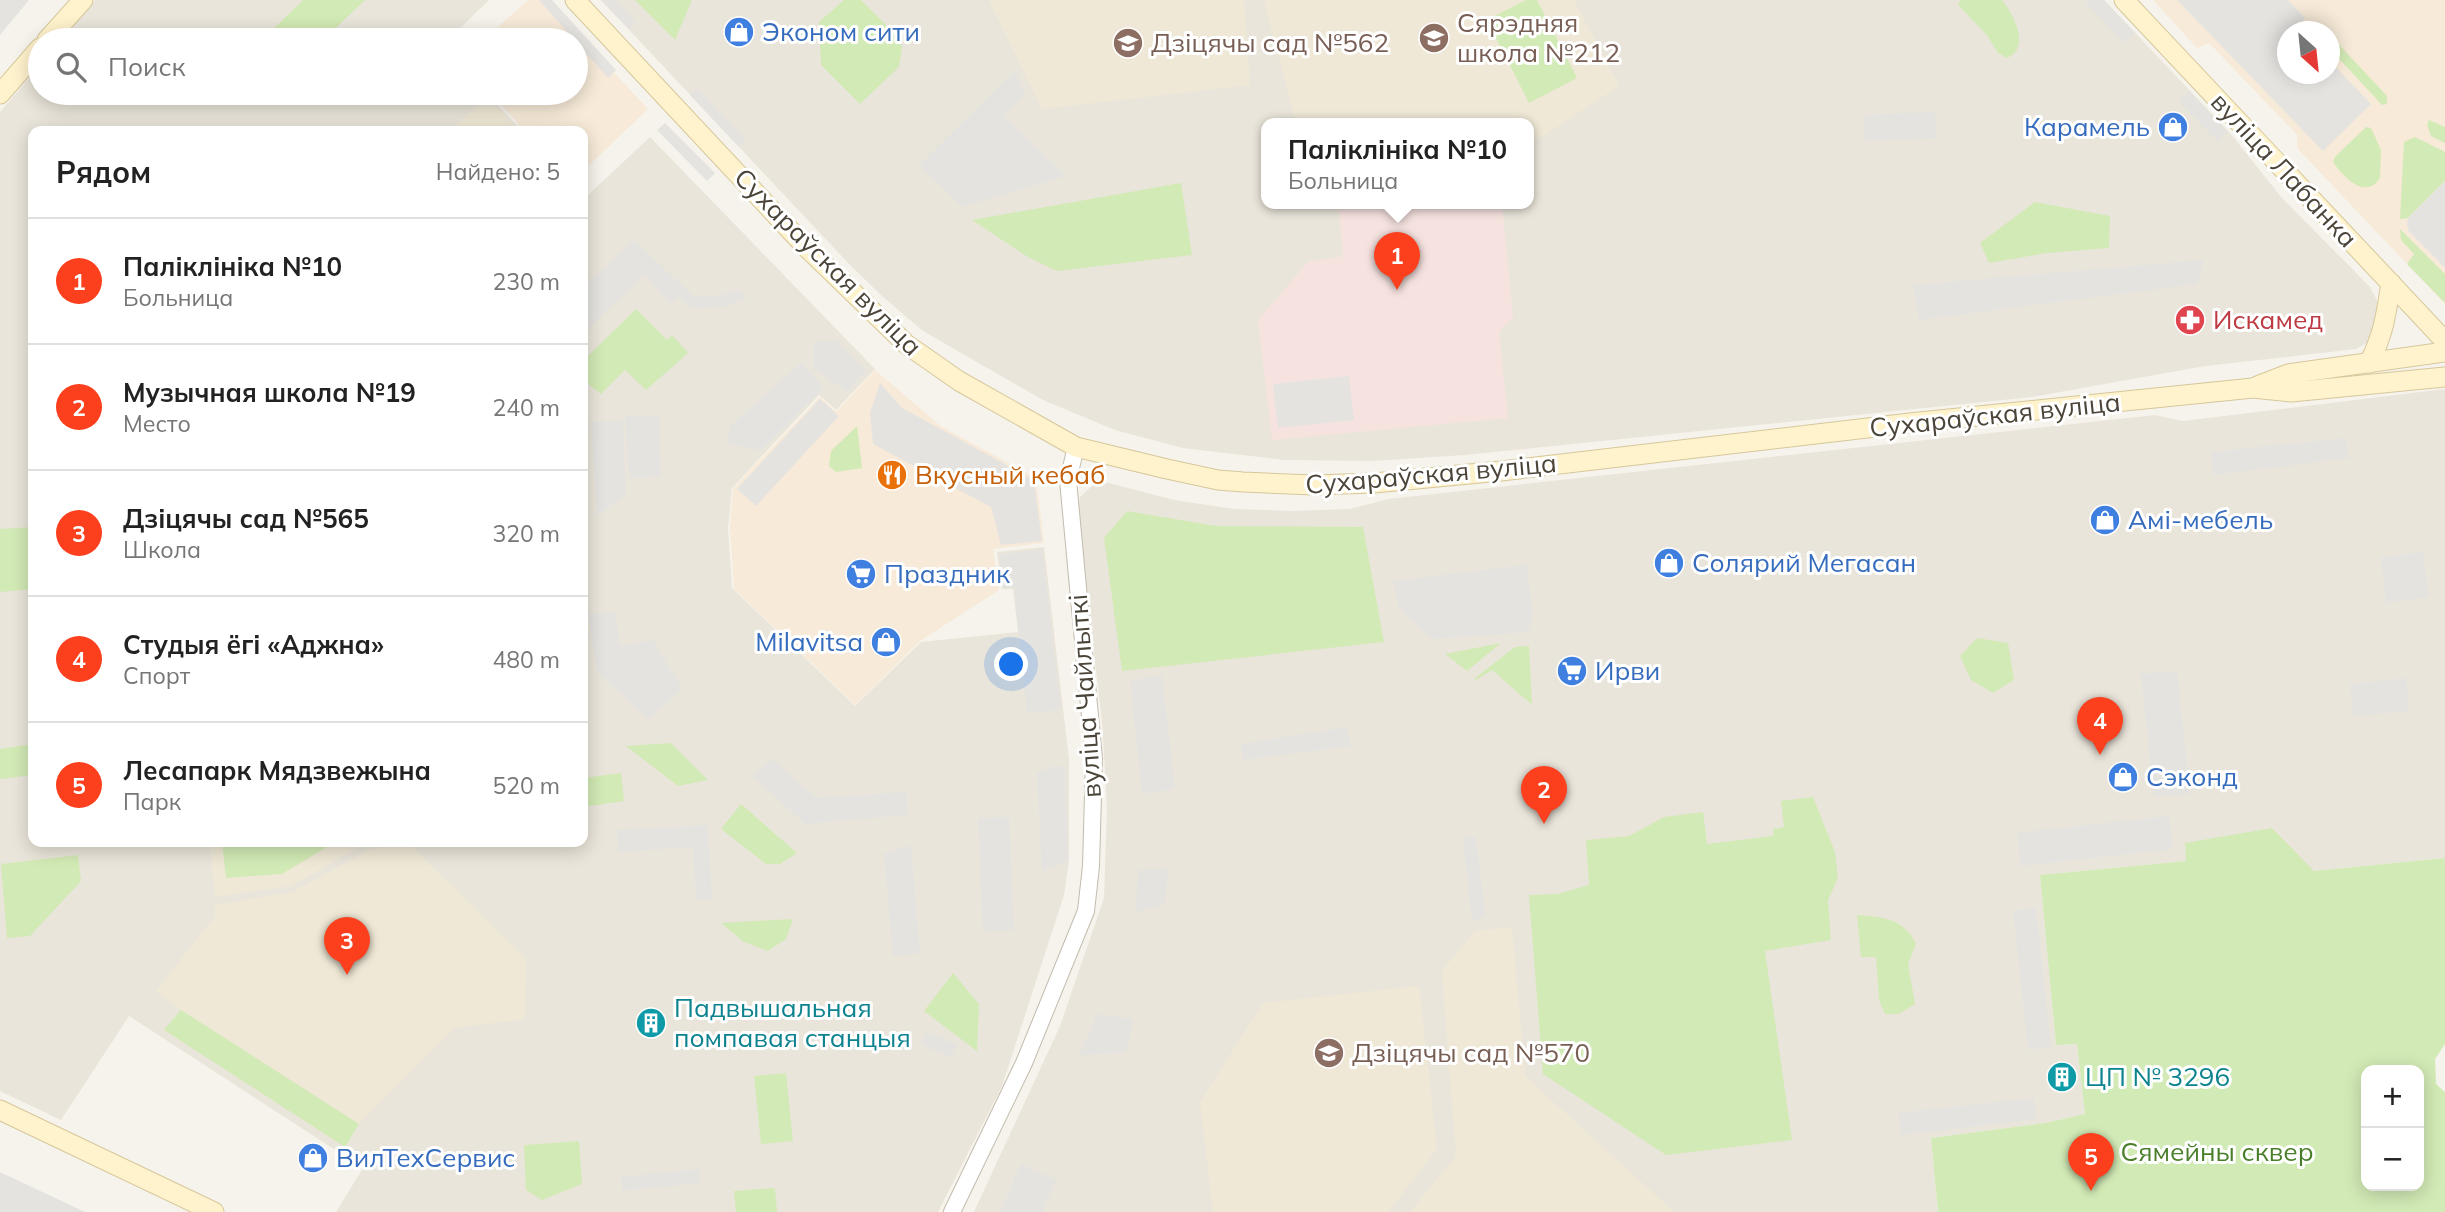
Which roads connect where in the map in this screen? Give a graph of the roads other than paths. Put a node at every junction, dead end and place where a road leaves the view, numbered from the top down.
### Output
1 (83, 0) edge
2 (575, 0) edge
3 (2123, 0) edge
4 (58, 28) edge
5 (28, 62) edge
6 (0, 94) edge
7 (2390, 283) junction
8 (2445, 341) edge
9 (2445, 352) edge
10 (2369, 363) junction
11 (2445, 377) edge
12 (2253, 388) junction
13 (1076, 447) junction
14 (0, 1110) edge
15 (214, 1212) edge
16 (952, 1212) edge

1 - 4 main road
2 - 13 main road, Сухараўская вуліца
3 - 7 main road, вуліца Лабанка
5 - 6 main road
7 - 8 main road, вуліца Лабанка
7 - 10 main road
9 - 10 main road, Сухараўская вуліца
10 - 12 main road, Сухараўская вуліца
11 - 12 main road, Сухараўская вуліца
12 - 13 main road, Сухараўская вуліца
13 - 16 street, вуліца Чайлыткі
14 - 15 main road

